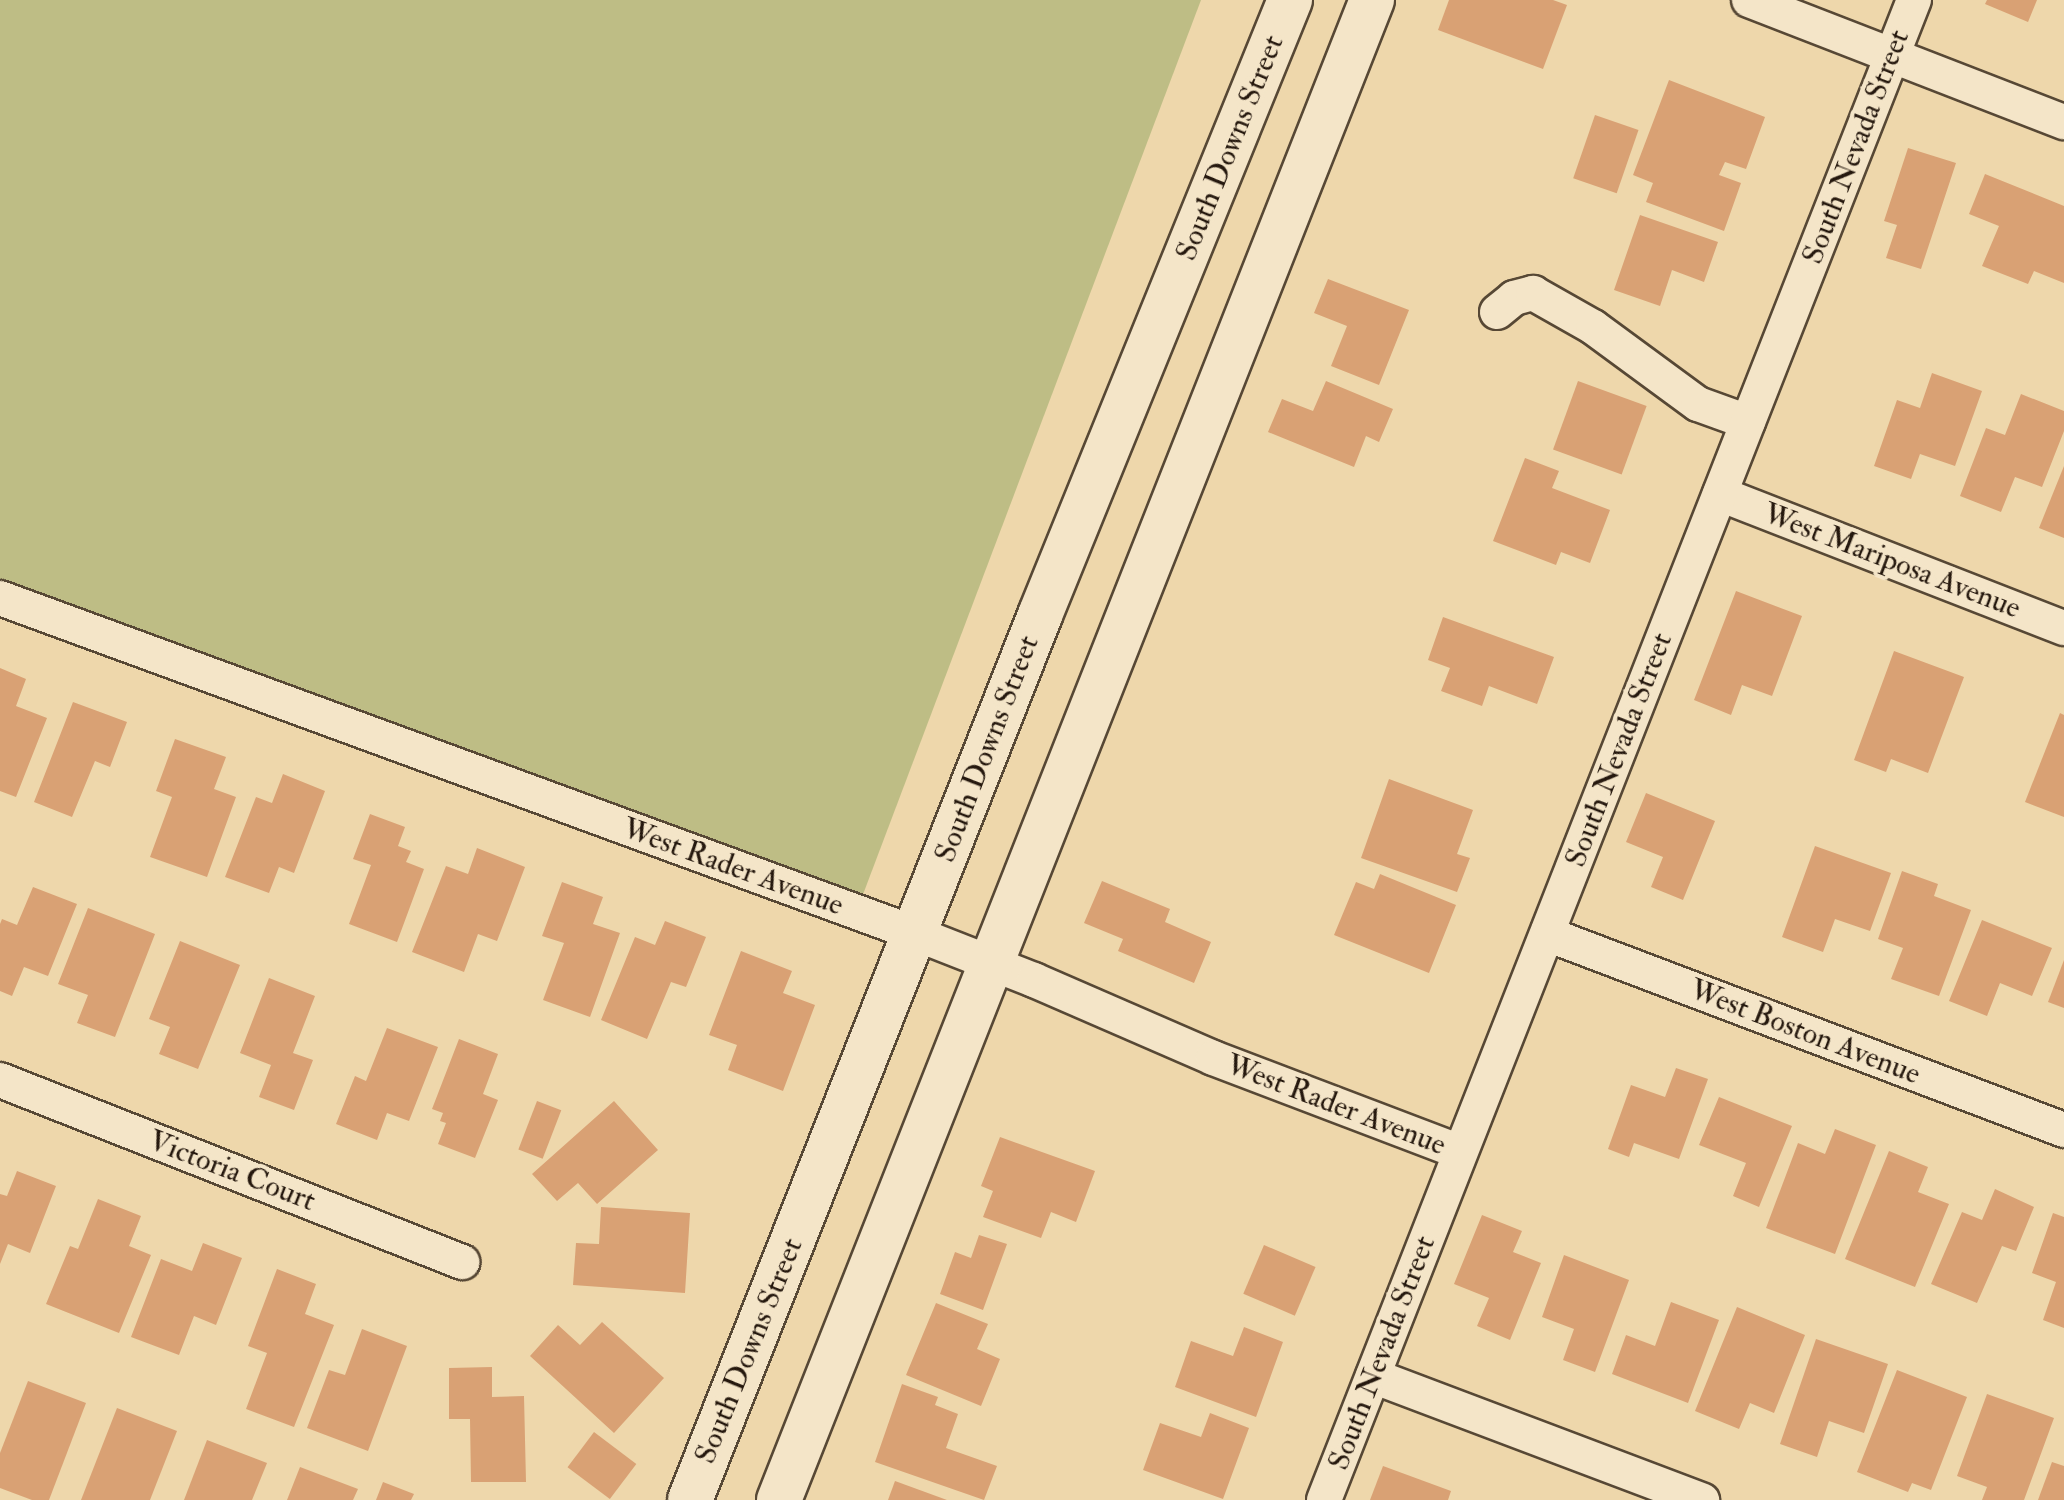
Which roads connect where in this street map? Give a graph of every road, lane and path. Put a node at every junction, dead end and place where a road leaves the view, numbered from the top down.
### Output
1 (1290, 0) edge
2 (1372, 0) edge
3 (1749, 0) edge
4 (1914, 0) edge
5 (1892, 56) junction
6 (2064, 122) edge
7 (1497, 312) dead end
8 (1748, 422) junction
9 (1720, 494) junction
10 (0, 598) edge
11 (2064, 628) edge
12 (914, 933) junction
13 (1547, 934) junction
14 (991, 964) junction
15 (0, 1080) edge
16 (2064, 1130) edge
17 (1460, 1152) junction
18 (463, 1262) dead end
19 (1373, 1376) junction
20 (690, 1500) edge
21 (779, 1500) edge
22 (1324, 1500) edge
23 (1702, 1500) edge

1 - 12 main road, South Downs Street
2 - 14 main road
3 - 5 street
4 - 5 street, South Nevada Street
5 - 6 street
5 - 8 street, South Nevada Street
7 - 8 street
8 - 9 street, South Nevada Street
9 - 11 street, West Mariposa Avenue
9 - 13 street, South Nevada Street
10 - 12 street, West Rader Avenue
12 - 14 street, West Rader Avenue
12 - 20 main road, South Downs Street
13 - 16 street, West Boston Avenue
13 - 17 street, South Nevada Street
14 - 17 street, West Rader Avenue
14 - 21 main road
15 - 18 street, Victoria Court
17 - 19 street, South Nevada Street
19 - 22 street, South Nevada Street
19 - 23 street

